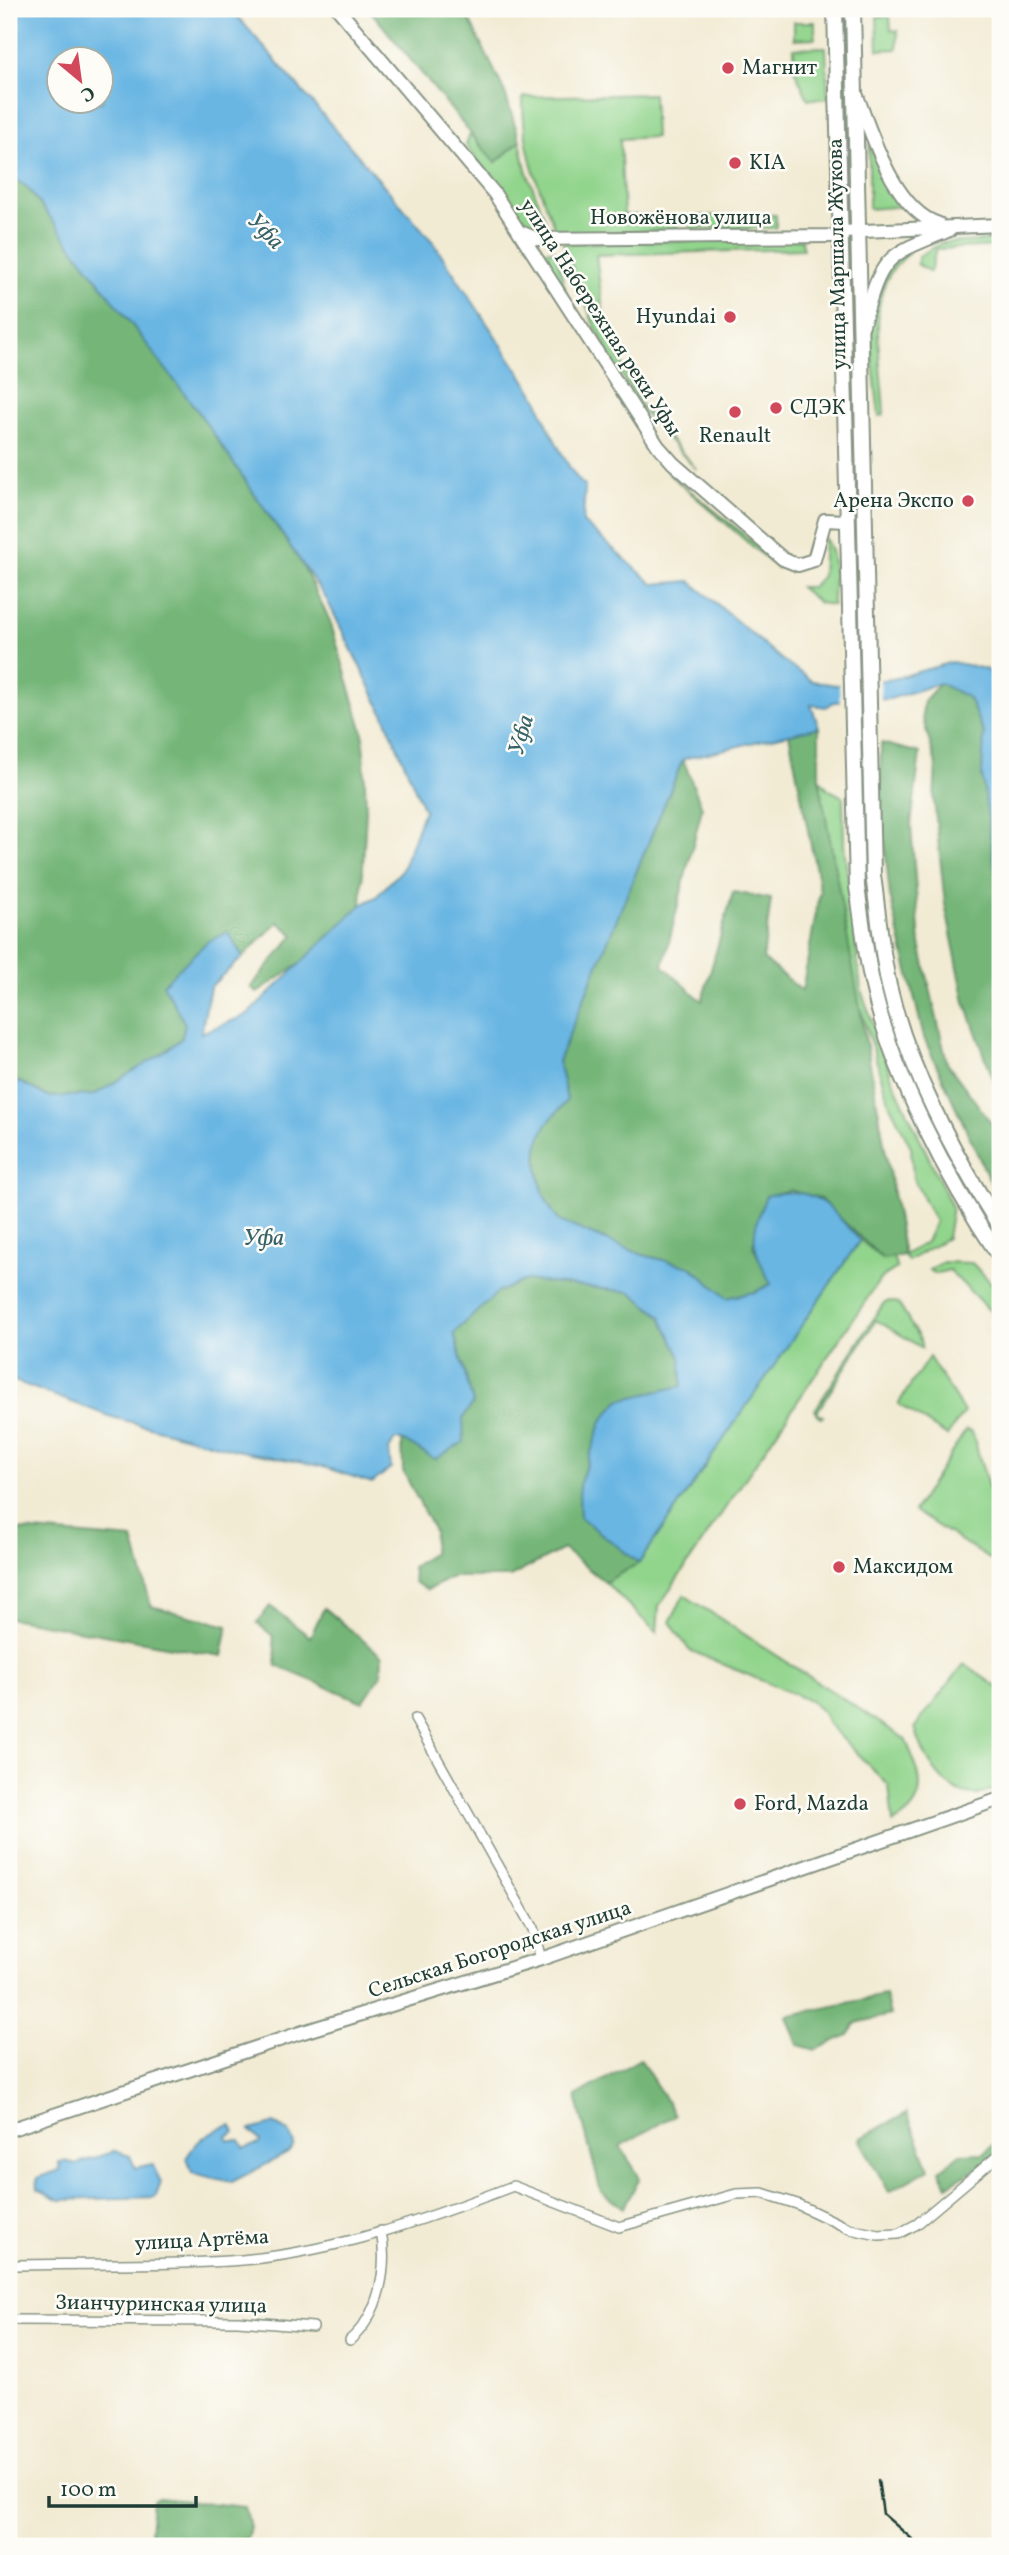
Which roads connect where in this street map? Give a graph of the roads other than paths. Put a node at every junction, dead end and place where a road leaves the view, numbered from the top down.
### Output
1 (338, 9) edge
2 (835, 9) edge
3 (853, 9) edge
4 (855, 94) junction
5 (964, 225) junction
6 (1000, 225) edge
7 (841, 232) junction
8 (859, 232) junction
9 (523, 233) junction
10 (861, 331) junction
11 (846, 521) junction
12 (1000, 1227) edge
13 (1000, 1257) edge
14 (415, 1719) dead end
15 (1000, 1799) edge
16 (541, 1959) junction
17 (9, 2130) edge
18 (1000, 2154) edge
19 (381, 2231) junction
20 (9, 2265) edge
21 (9, 2320) edge
22 (313, 2327) dead end
23 (350, 2340) dead end

1 - 9 street, улица Набережная реки Уфы
2 - 7 main road, улица Маршала Жукова
3 - 4 main road, улица Маршала Жукова
4 - 5 street
4 - 8 main road, улица Маршала Жукова
5 - 6 street
5 - 8 street, Новожёнова улица
5 - 10 street
7 - 8 street, Новожёнова улица
7 - 9 street, Новожёнова улица
7 - 11 main road, улица Маршала Жукова
8 - 10 main road, улица Маршала Жукова
9 - 11 street, улица Набережная реки Уфы
10 - 12 main road, улица Маршала Жукова
11 - 13 main road, улица Маршала Жукова
14 - 16 street
15 - 16 street, Сельская Богородская улица
16 - 17 street, Сельская Богородская улица
18 - 19 street, улица Артёма
19 - 20 street, улица Артёма
19 - 23 street
21 - 22 street, Зианчуринская улица

